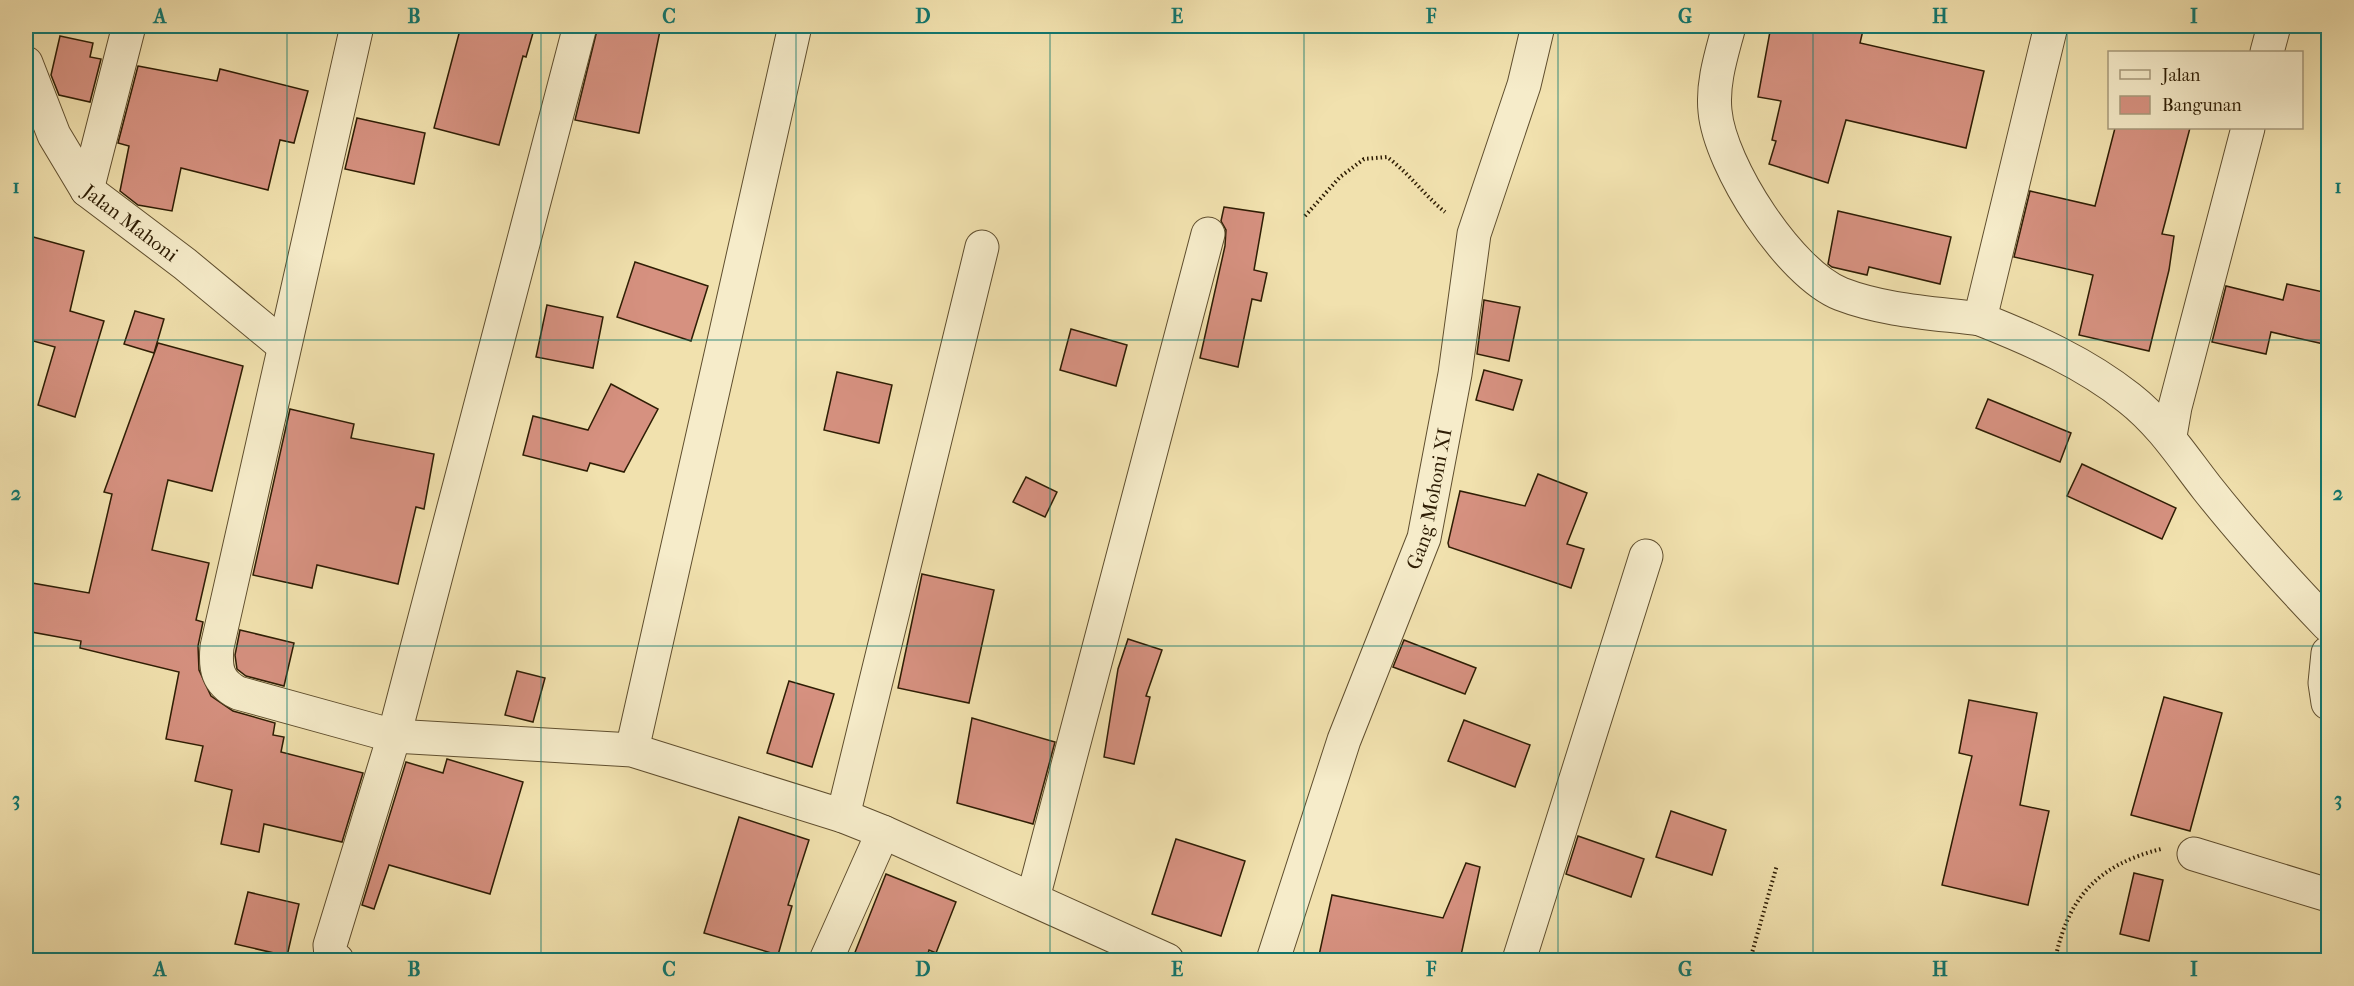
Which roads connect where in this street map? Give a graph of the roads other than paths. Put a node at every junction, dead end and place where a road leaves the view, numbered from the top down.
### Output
1 (129, 26) edge
2 (357, 26) edge
3 (580, 26) edge
4 (795, 26) edge
5 (1538, 26) edge
6 (1729, 26) edge
7 (2051, 26) edge
8 (2274, 26) edge
9 (2267, 51) edge
10 (26, 63) edge
11 (2248, 129) edge
12 (87, 190) junction
13 (1208, 234) dead end
14 (982, 248) dead end
15 (1980, 319) junction
16 (284, 346) junction
17 (2170, 436) junction
18 (1646, 556) dead end
19 (2328, 625) edge
20 (2328, 653) edge
21 (2328, 703) edge
22 (394, 736) junction
23 (632, 750) junction
24 (843, 816) junction
25 (883, 832) junction
26 (2194, 854) road end
27 (2328, 895) edge
28 (1033, 898) junction
29 (338, 960) edge
30 (826, 960) edge
31 (1167, 960) edge
32 (1274, 960) edge
33 (1519, 960) edge

1 - 12 street
2 - 16 street
3 - 22 street
4 - 23 street
5 - 32 street, Gang Mohoni XI
6 - 15 street
7 - 15 street
8 - 9 street
10 - 12 street, Jalan Mahoni
11 - 17 street
12 - 16 street, Jalan Mahoni
13 - 28 street
14 - 24 street
15 - 17 street
16 - 22 street
17 - 19 street
18 - 33 street
20 - 21 street
22 - 23 street
22 - 29 street
23 - 24 street
24 - 25 street
25 - 28 street
25 - 30 street
26 - 27 street
28 - 31 street

